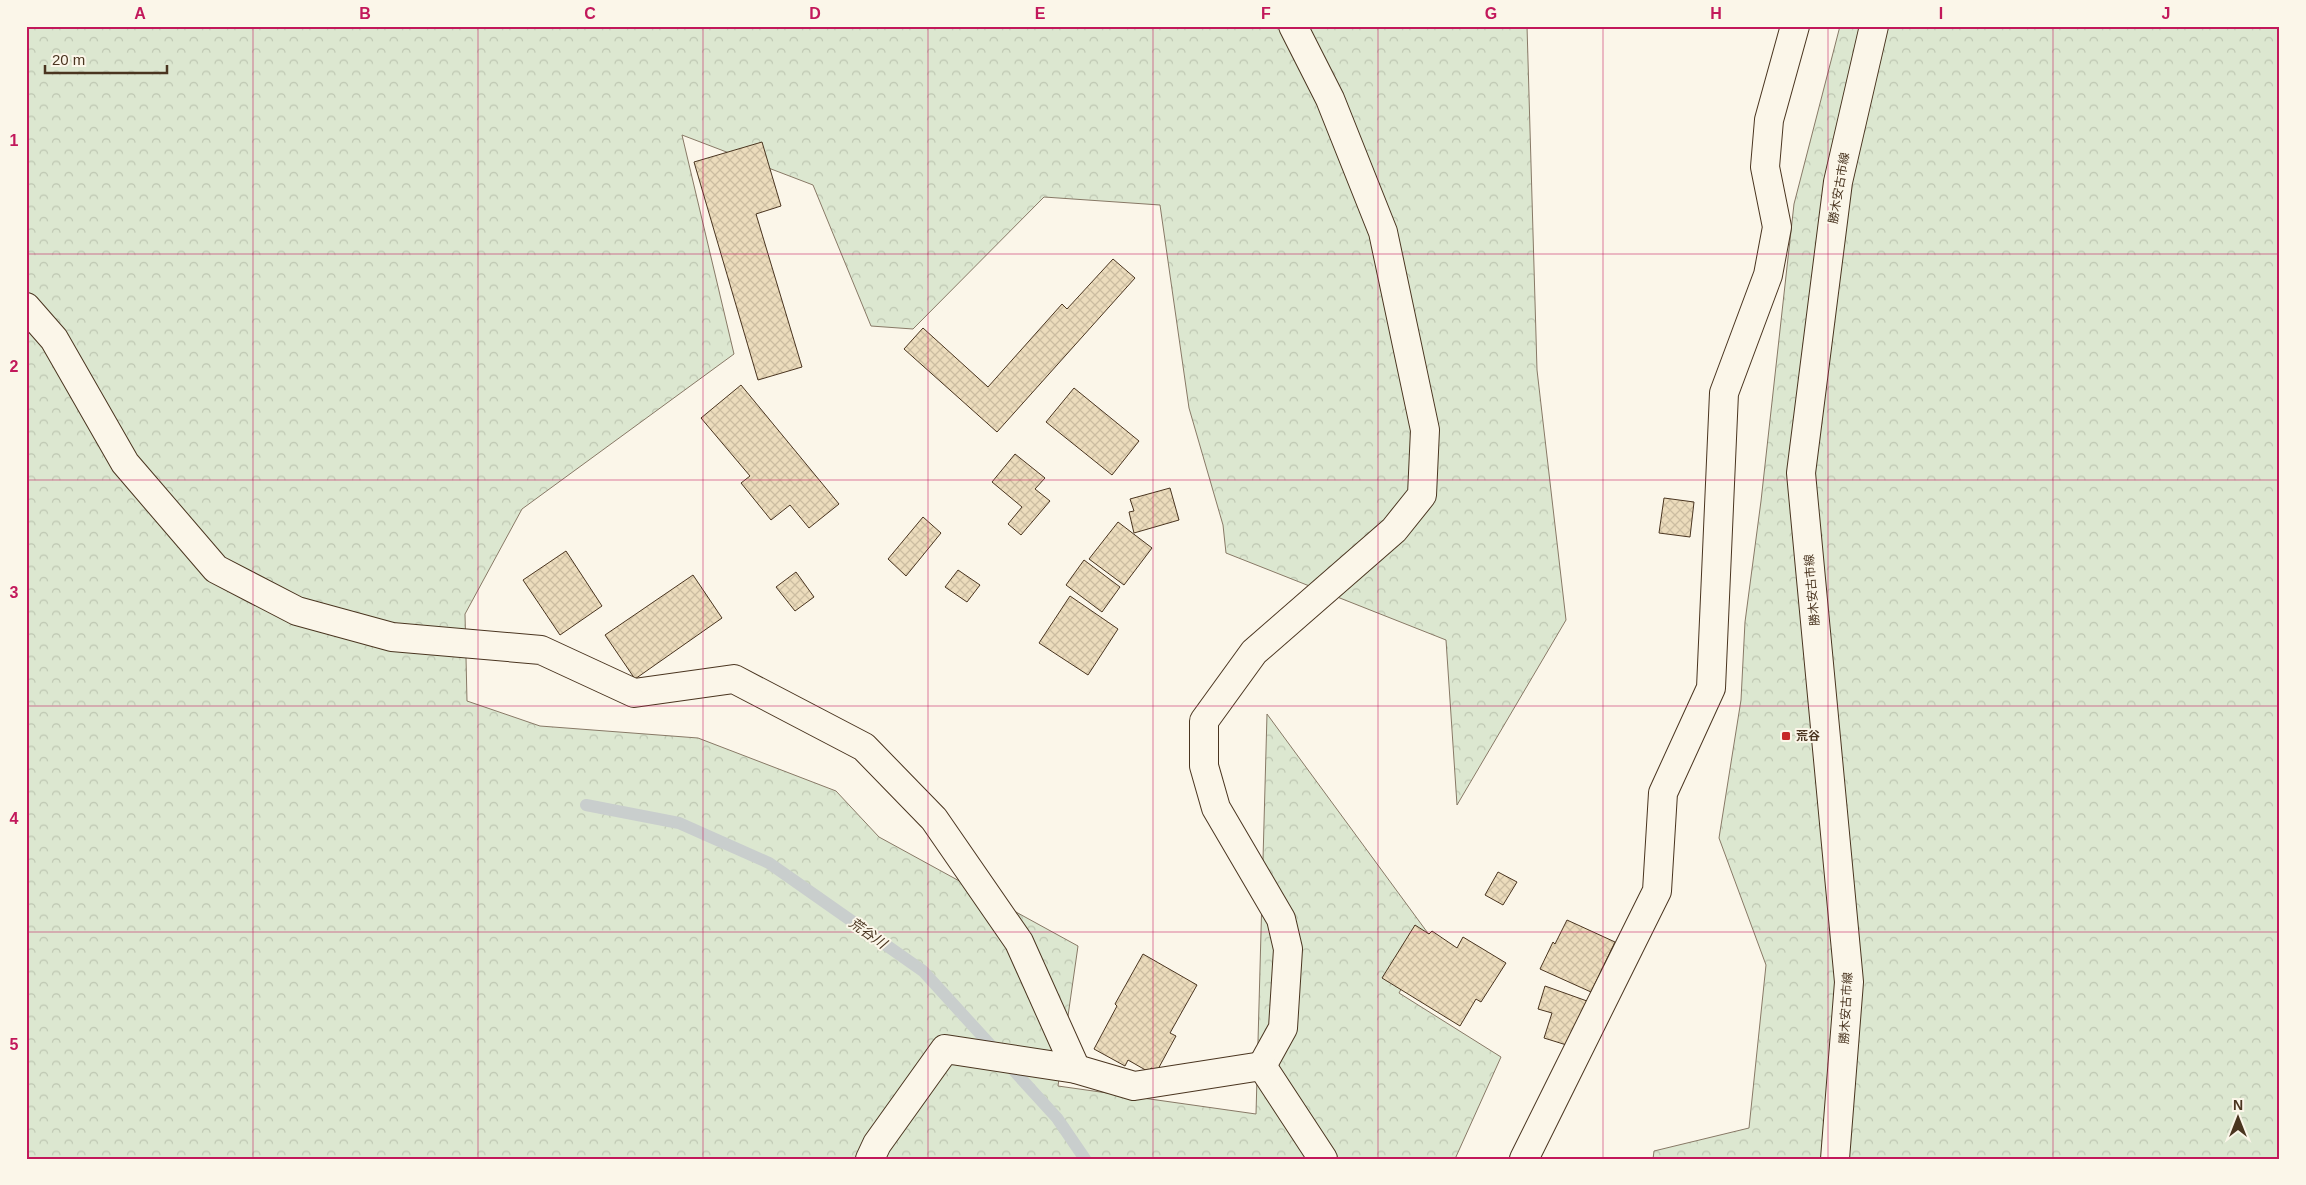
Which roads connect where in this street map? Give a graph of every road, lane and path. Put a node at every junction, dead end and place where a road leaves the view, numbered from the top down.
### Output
1 (1293, 26) edge
2 (1796, 26) edge
3 (1874, 26) edge
4 (26, 307) edge
5 (1262, 1066) junction
6 (1076, 1069) junction
7 (870, 1159) edge
8 (1323, 1159) edge
9 (1524, 1159) edge
10 (1834, 1159) edge

1 - 5 street
2 - 9 street
3 - 10 street, 勝木安古市線
4 - 6 street
5 - 6 street
5 - 8 street
6 - 7 street

